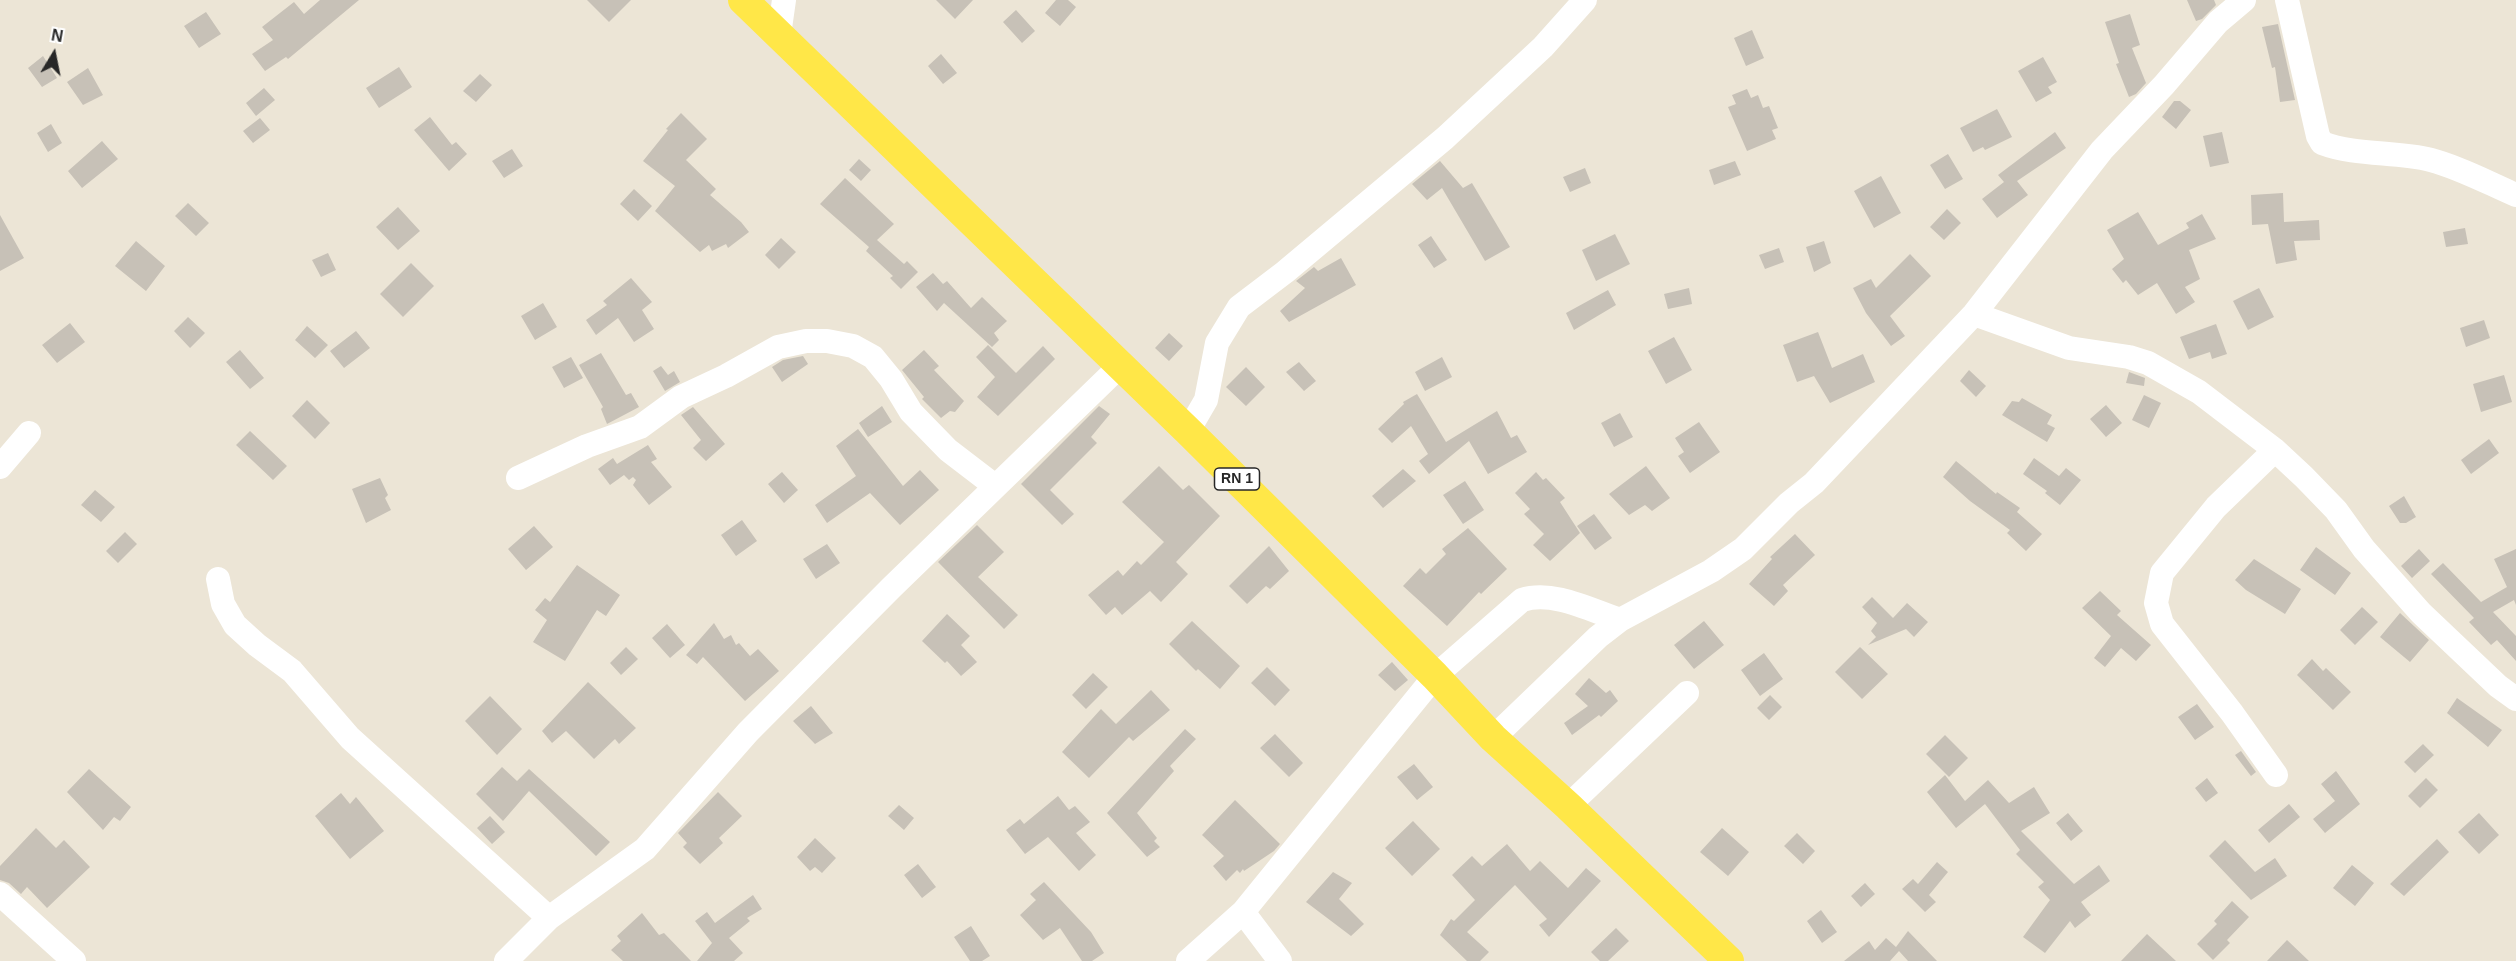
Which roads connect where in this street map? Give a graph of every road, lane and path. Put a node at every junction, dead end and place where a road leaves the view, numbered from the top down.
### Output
1 (743, 0) edge
2 (784, 0) edge
3 (1585, 0) edge
4 (2244, 0) edge
5 (2287, 0) edge
6 (779, 35) junction
7 (2516, 195) edge
8 (1974, 314) junction
9 (1120, 364) junction
10 (1188, 431) junction
11 (29, 433) dead end
12 (2275, 450) junction
13 (0, 467) edge
14 (518, 478) dead end
15 (995, 486) junction
16 (218, 579) dead end
17 (1620, 620) junction
18 (1435, 676) junction
19 (1687, 693) dead end
20 (2516, 699) edge
21 (1493, 738) junction
22 (2276, 775) dead end
23 (1568, 806) junction
24 (0, 894) edge
25 (1243, 912) junction
26 (549, 918) junction
27 (74, 961) edge
28 (506, 961) edge
29 (1188, 961) edge
30 (1280, 961) edge
31 (1729, 961) edge

1 - 6 main road, RN 1
2 - 6 street
3 - 10 street
4 - 8 street
5 - 7 street
6 - 9 main road, RN 1
8 - 12 street
8 - 17 street
9 - 10 main road, RN 1
9 - 15 street
10 - 18 main road, RN 1
11 - 13 street
12 - 20 street
12 - 22 street
14 - 15 street
15 - 26 street
16 - 26 street
17 - 18 street
17 - 21 street
18 - 21 main road, RN 1
18 - 25 street
19 - 23 street
21 - 23 main road, RN 1
23 - 31 main road, RN 1
24 - 27 street
25 - 29 street
25 - 30 street
26 - 28 street

